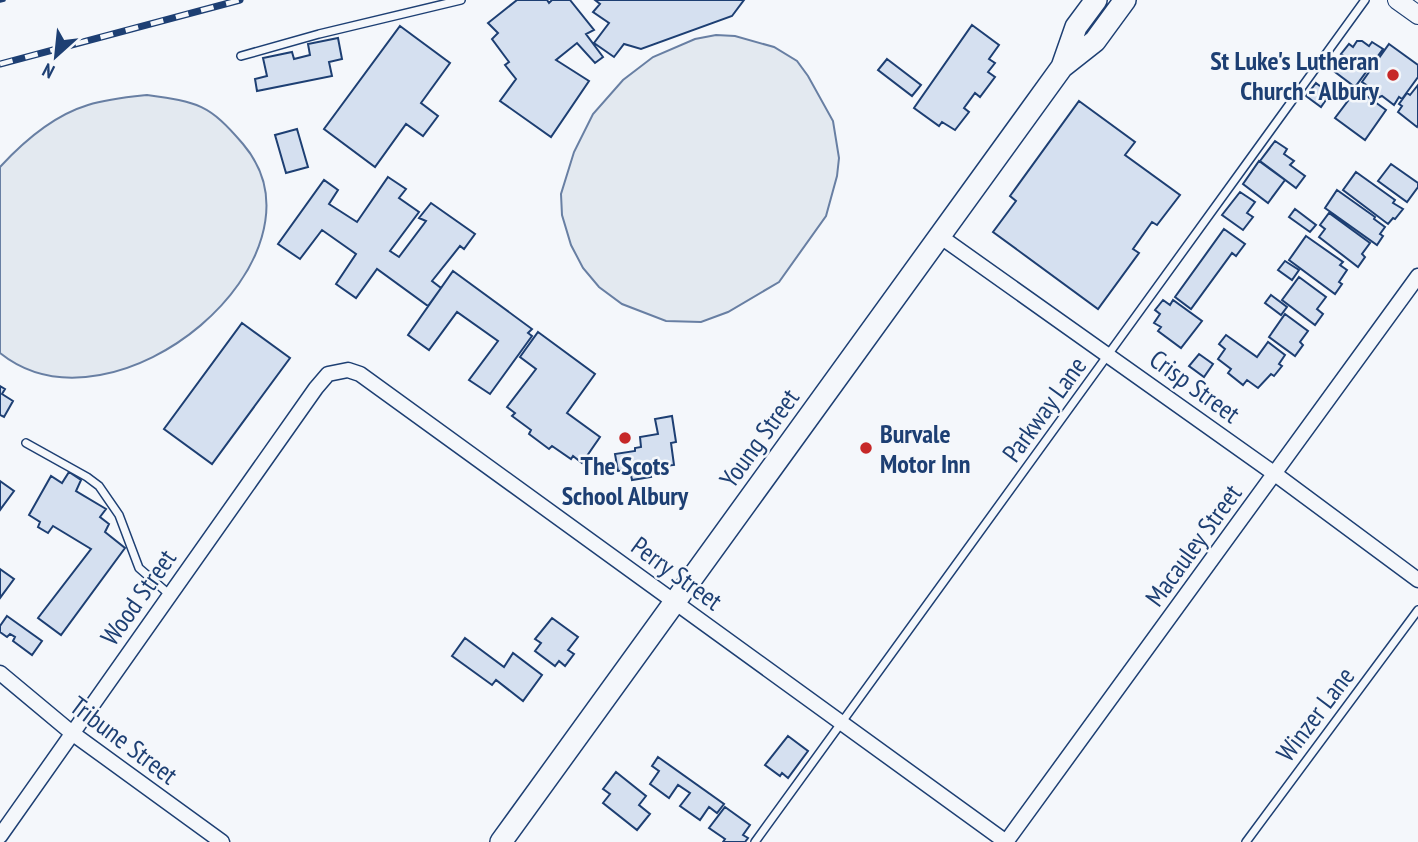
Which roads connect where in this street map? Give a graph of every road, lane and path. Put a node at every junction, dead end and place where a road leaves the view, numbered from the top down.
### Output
1 (461, 0) edge
2 (1096, 0) edge
3 (1125, 0) edge
4 (1364, 0) edge
5 (1397, 0) edge
6 (1418, 15) edge
7 (241, 56) dead end
8 (1062, 67) junction
9 (941, 237) junction
10 (1418, 276) edge
11 (1109, 355) junction
12 (316, 387) joint
13 (26, 443) dead end
14 (1275, 474) junction
15 (1418, 580) edge
16 (170, 595) junction
17 (674, 603) junction
18 (1418, 610) edge
19 (0, 673) edge
20 (842, 722) junction
21 (72, 733) junction
22 (0, 836) edge
23 (222, 842) edge
24 (501, 842) edge
25 (755, 842) edge
26 (1006, 842) edge
27 (1246, 842) edge

1 - 7 lane
2 - 8 main road, Young Street
3 - 8 main road, Young Street
4 - 11 lane, Parkway Lane
5 - 6 street
8 - 9 main road, Young Street
9 - 11 street, Crisp Street
9 - 17 main road, Young Street
10 - 14 street, Macauley Street
11 - 14 street, Crisp Street
11 - 20 lane, Parkway Lane
12 - 16 street, Wood Street
12 - 17 street, Perry Street
13 - 16 lane
14 - 15 street, Crisp Street
14 - 26 street, Macauley Street
16 - 21 street, Wood Street
17 - 20 street, Perry Street
17 - 24 main road, Young Street
18 - 27 lane, Winzer Lane
19 - 21 street, Tribune Street
20 - 25 lane, Parkway Lane
20 - 26 street, Perry Street
21 - 22 street, Wood Street
21 - 23 street, Tribune Street

